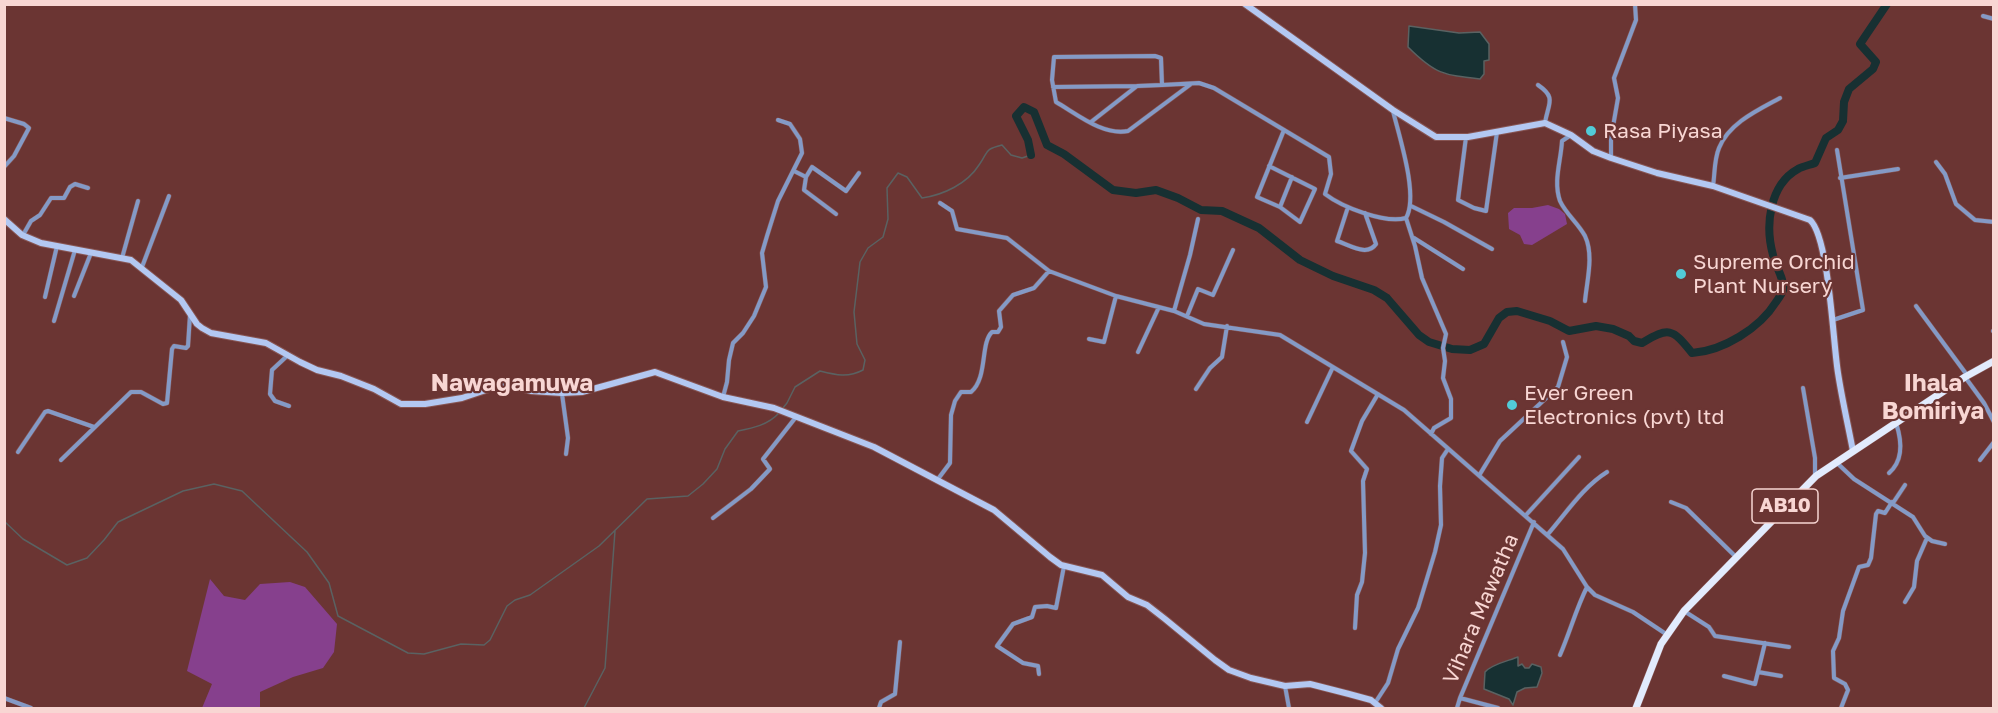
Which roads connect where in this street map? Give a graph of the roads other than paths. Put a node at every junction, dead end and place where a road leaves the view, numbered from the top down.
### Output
1 (1245, 4) edge
2 (1635, 4) edge
3 (1983, 15) dead end
4 (1994, 19) edge
5 (1191, 84) junction
6 (1162, 85) junction
7 (1538, 85) dead end
8 (1137, 86) junction
9 (1053, 87) junction
10 (1780, 98) dead end
11 (1393, 110) junction
12 (4, 118) edge
13 (778, 120) dead end
14 (1091, 122) junction
15 (1545, 123) junction
16 (1284, 130) junction
17 (1497, 132) junction
18 (1571, 135) junction
19 (1466, 137) junction
20 (1837, 150) dead end
21 (1611, 158) junction
22 (1936, 162) dead end
23 (1269, 166) junction
24 (4, 167) edge
25 (1898, 169) dead end
26 (794, 171) junction
27 (859, 172) dead end
28 (806, 177) junction
29 (1292, 177) junction
30 (1840, 178) junction
31 (1713, 186) junction
32 (88, 188) dead end
33 (1315, 189) junction
34 (1325, 194) junction
35 (169, 196) dead end
36 (138, 201) dead end
37 (940, 204) dead end
38 (1411, 206) junction
39 (1280, 207) junction
40 (1348, 207) junction
41 (1365, 213) junction
42 (836, 214) dead end
43 (1406, 218) junction
44 (4, 219) edge
45 (1198, 219) dead end
46 (1994, 222) edge
47 (23, 236) junction
48 (1413, 238) junction
49 (57, 246) junction
50 (76, 249) junction
51 (1492, 249) dead end
52 (1233, 250) dead end
53 (91, 252) junction
54 (122, 258) junction
55 (141, 267) junction
56 (1463, 269) dead end
57 (1049, 271) junction
58 (74, 296) dead end
59 (1116, 296) junction
60 (45, 297) dead end
61 (1585, 301) dead end
62 (1916, 306) dead end
63 (1159, 307) junction
64 (1174, 311) junction
65 (190, 314) junction
66 (1187, 316) junction
67 (1833, 320) junction
68 (54, 321) dead end
69 (1227, 326) junction
70 (1089, 339) dead end
71 (1563, 342) dead end
72 (1138, 352) dead end
73 (288, 355) junction
74 (1994, 361) edge
75 (1333, 367) junction
76 (1966, 376) junction
77 (1803, 388) dead end
78 (1196, 389) dead end
79 (562, 393) junction
80 (1378, 394) junction
81 (723, 397) junction
82 (289, 405) dead end
83 (796, 417) junction
84 (1307, 422) dead end
85 (1994, 422) edge
86 (1896, 423) junction
87 (94, 427) junction
88 (1431, 434) junction
89 (1994, 442) edge
90 (1448, 448) junction
91 (1852, 450) junction
92 (18, 452) dead end
93 (566, 454) dead end
94 (1578, 457) dead end
95 (61, 460) dead end
96 (1980, 460) dead end
97 (1835, 462) junction
98 (1607, 472) dead end
99 (1889, 473) dead end
100 (1480, 474) junction
101 (1815, 476) junction
102 (938, 479) junction
103 (1905, 485) dead end
104 (1671, 502) dead end
105 (1892, 503) junction
106 (1526, 514) junction
107 (713, 518) dead end
108 (1534, 522) junction
109 (1548, 534) junction
110 (1927, 538) junction
111 (1945, 544) dead end
112 (1736, 558) junction
113 (1064, 566) junction
114 (1587, 587) junction
115 (1905, 602) dead end
116 (1684, 611) junction
117 (1355, 628) dead end
118 (1666, 634) junction
119 (900, 642) dead end
120 (1765, 643) junction
121 (1789, 647) dead end
122 (1560, 655) dead end
123 (1758, 672) junction
124 (1039, 674) dead end
125 (1724, 676) dead end
126 (1781, 676) dead end
127 (1285, 686) junction
128 (4, 698) edge
129 (1460, 698) junction
130 (1375, 703) junction
131 (31, 708) edge
132 (879, 708) edge
133 (1289, 708) edge
134 (1381, 708) edge
135 (1457, 708) edge
136 (1498, 708) edge
137 (1636, 708) edge
138 (1841, 708) edge

1 - 11 street
2 - 21 street
3 - 4 street
5 - 6 street
5 - 14 street
5 - 16 street
6 - 8 street
6 - 9 street
7 - 15 street
8 - 9 street
8 - 14 street
9 - 14 street
10 - 31 street
11 - 19 street
11 - 38 street
12 - 24 street
13 - 26 street
15 - 17 street
15 - 18 street
16 - 23 street
16 - 34 street
17 - 19 street
17 - 19 street
18 - 21 street
18 - 61 street
20 - 30 street
21 - 31 street
22 - 46 street
23 - 29 street
23 - 39 street
25 - 30 street
26 - 28 street
26 - 81 street
27 - 28 street
28 - 42 street
29 - 33 street
29 - 39 street
30 - 67 street
31 - 67 street
32 - 47 street
33 - 34 street
33 - 39 street
34 - 40 street
35 - 55 street
36 - 54 street
37 - 57 street
38 - 43 street
38 - 51 street
40 - 41 street
40 - 41 street
41 - 43 street
43 - 48 street
44 - 47 street
45 - 64 street
47 - 49 street
48 - 56 street
48 - 88 street
49 - 50 street
49 - 60 street
50 - 53 street
50 - 68 street
52 - 66 street
53 - 54 street
53 - 58 street
54 - 55 street
55 - 65 street
57 - 59 street
57 - 102 street
59 - 63 street
59 - 70 street
62 - 76 street
63 - 64 street
63 - 72 street
64 - 66 street
65 - 73 street
65 - 87 street
66 - 69 street
67 - 91 street
69 - 75 street
69 - 78 street
71 - 100 street
73 - 79 street
73 - 82 street
74 - 76 main road, AB10
75 - 80 street
75 - 84 street
76 - 85 street
76 - 86 main road, AB10
77 - 101 street
79 - 81 street
79 - 93 street
80 - 88 street
80 - 117 street
81 - 83 street
83 - 102 street
83 - 107 street
86 - 91 main road, AB10
86 - 99 street
87 - 92 street
87 - 95 street
88 - 90 street
89 - 96 street
90 - 100 street
90 - 130 street
91 - 97 main road, AB10
94 - 106 street
97 - 101 main road, AB10
97 - 105 street
98 - 109 street
100 - 106 street
101 - 112 main road, AB10
102 - 113 street
103 - 105 street
104 - 112 street
105 - 110 street
105 - 138 street
106 - 108 street
108 - 109 street
108 - 129 street, Vihara Mawatha
109 - 114 street
110 - 111 street
110 - 115 street
112 - 116 main road, AB10
113 - 124 street
113 - 127 street
114 - 118 street
114 - 122 street
116 - 118 main road, AB10
116 - 120 street
118 - 137 main road, AB10
119 - 132 street
120 - 121 street
120 - 123 street
123 - 125 street
123 - 126 street
127 - 130 street
127 - 133 street
128 - 131 street
129 - 135 street, Vihara Mawatha
129 - 136 street
130 - 134 street

